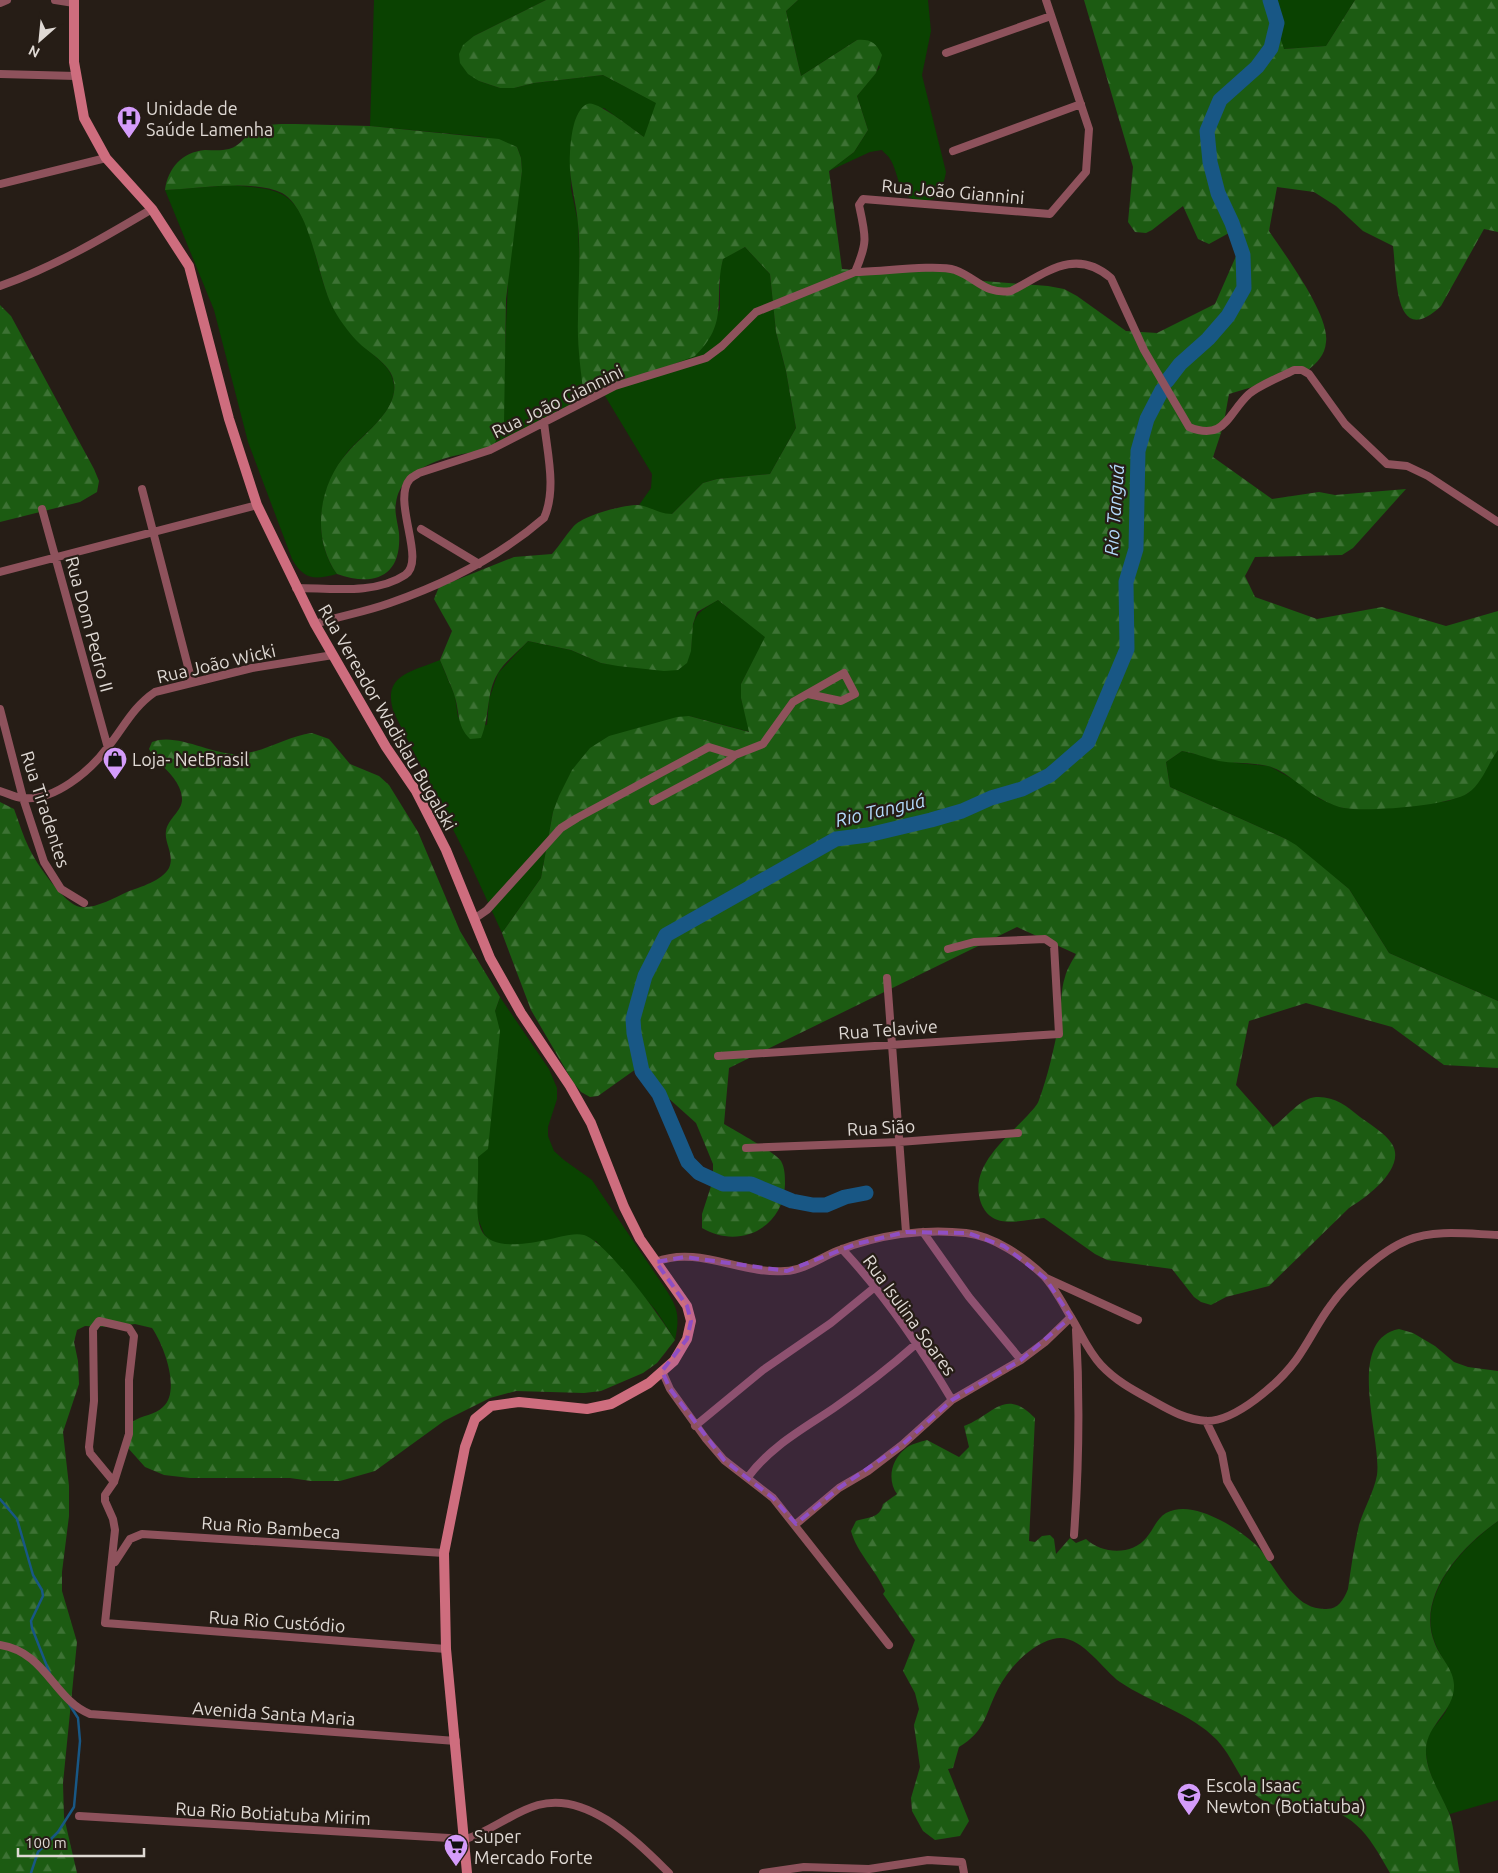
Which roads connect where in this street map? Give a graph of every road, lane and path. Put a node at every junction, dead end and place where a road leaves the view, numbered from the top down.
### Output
1 (7, 0) edge
2 (55, 0) edge
3 (1046, 0) edge
4 (74, 2) edge
5 (0, 3) edge
6 (1051, 16) junction
7 (946, 53) dead end
8 (0, 74) edge
9 (76, 76) junction
10 (1081, 104) junction
11 (953, 151) dead end
12 (106, 158) junction
13 (0, 184) edge
14 (152, 209) junction
15 (855, 272) junction
16 (0, 286) edge
17 (544, 422) junction
18 (142, 489) dead end
19 (257, 505) junction
20 (42, 509) dead end
21 (1498, 522) edge
22 (421, 529) dead end
23 (153, 532) junction
24 (56, 556) junction
25 (479, 564) junction
26 (0, 572) edge
27 (296, 588) junction
28 (315, 624) junction
29 (333, 655) junction
30 (192, 682) junction
31 (808, 694) junction
32 (0, 709) edge
33 (108, 748) junction
34 (735, 755) junction
35 (0, 791) edge
36 (23, 798) junction
37 (654, 801) dead end
38 (84, 904) dead end
39 (474, 919) junction
40 (948, 949) dead end
41 (887, 978) dead end
42 (892, 1043) junction
43 (718, 1056) dead end
44 (1018, 1133) dead end
45 (899, 1142) junction
46 (746, 1148) dead end
47 (906, 1232) junction
48 (923, 1232) junction
49 (1498, 1235) edge
50 (842, 1249) junction
51 (656, 1262) junction
52 (1045, 1278) junction
53 (875, 1287) junction
54 (1071, 1317) junction
55 (1138, 1320) dead end
56 (1076, 1330) junction
57 (916, 1344) junction
58 (1021, 1360) junction
59 (662, 1371) junction
60 (952, 1400) junction
61 (1206, 1421) junction
62 (695, 1426) junction
63 (748, 1477) junction
64 (114, 1482) junction
65 (796, 1524) junction
66 (1074, 1535) dead end
67 (444, 1553) junction
68 (1270, 1558) dead end
69 (113, 1566) junction
70 (0, 1645) edge
71 (889, 1645) dead end
72 (446, 1648) junction
73 (456, 1741) junction
74 (78, 1816) dead end
75 (466, 1839) junction
76 (467, 1873) edge
77 (669, 1873) edge
78 (763, 1873) edge
79 (964, 1873) edge

1 - 5 street
2 - 4 street
3 - 6 street, Rua João Giannini
4 - 9 main road, Rua Vereador Wadislau Bugalski
6 - 7 street
6 - 10 street, Rua João Giannini
8 - 9 street
9 - 12 main road, Rua Vereador Wadislau Bugalski
10 - 11 street
10 - 15 street, Rua João Giannini
12 - 13 street
12 - 14 main road, Rua Vereador Wadislau Bugalski
14 - 16 street
14 - 19 main road, Rua Vereador Wadislau Bugalski
15 - 17 street, Rua João Giannini
15 - 21 street
17 - 25 street
17 - 27 street, Rua João Giannini
18 - 23 street
19 - 23 street
19 - 27 main road, Rua Vereador Wadislau Bugalski
20 - 24 street, Rua Dom Pedro II
22 - 25 street
23 - 24 street
23 - 30 street
24 - 26 street
24 - 33 street, Rua Dom Pedro II
25 - 28 street
27 - 28 main road, Rua Vereador Wadislau Bugalski
28 - 29 main road, Rua Vereador Wadislau Bugalski
29 - 30 street, Rua João Wicki
29 - 39 main road, Rua Vereador Wadislau Bugalski
30 - 33 street, Rua João Wicki
31 - 31 street
31 - 34 street
32 - 36 street, Rua Tiradentes
33 - 36 street, Rua João Wicki
34 - 37 street
34 - 39 street
35 - 36 street, Rua João Wicki
36 - 38 street, Rua Tiradentes
39 - 51 main road, Rua Vereador Wadislau Bugalski
40 - 42 street, Rua Telavive
41 - 42 street
42 - 43 street, Rua Telavive
42 - 45 street
44 - 45 street, Rua Sião
45 - 46 street, Rua Sião
45 - 47 street
47 - 48 street
47 - 50 street
48 - 52 street
48 - 58 street
49 - 61 street
50 - 51 street
50 - 53 street, Rua Isulina Soares
51 - 59 main road, Rua Vereador Wadislau Bugalski
52 - 54 street
52 - 55 street
53 - 57 street, Rua Isulina Soares
53 - 62 street
54 - 56 street
54 - 58 street
56 - 61 street
56 - 66 street
57 - 60 street, Rua Isulina Soares
57 - 63 street
58 - 60 street
59 - 62 street
59 - 67 main road, Rua Vereador Wadislau Bugalski
60 - 65 street
61 - 68 street
62 - 63 street
63 - 65 street
64 - 64 street
64 - 69 street
65 - 71 street
67 - 69 street, Rua Rio Bambeca
67 - 72 main road, Rua Vereador Wadislau Bugalski
69 - 72 street, Rua Rio Custódio
70 - 73 street, Avenida Santa Maria
72 - 73 main road, Rua Vereador Wadislau Bugalski
73 - 75 main road, Rua Vereador Wadislau Bugalski
74 - 75 street, Rua Rio Botiatuba Mirim
75 - 76 main road, Rua Vereador Wadislau Bugalski
75 - 77 street
78 - 79 street

